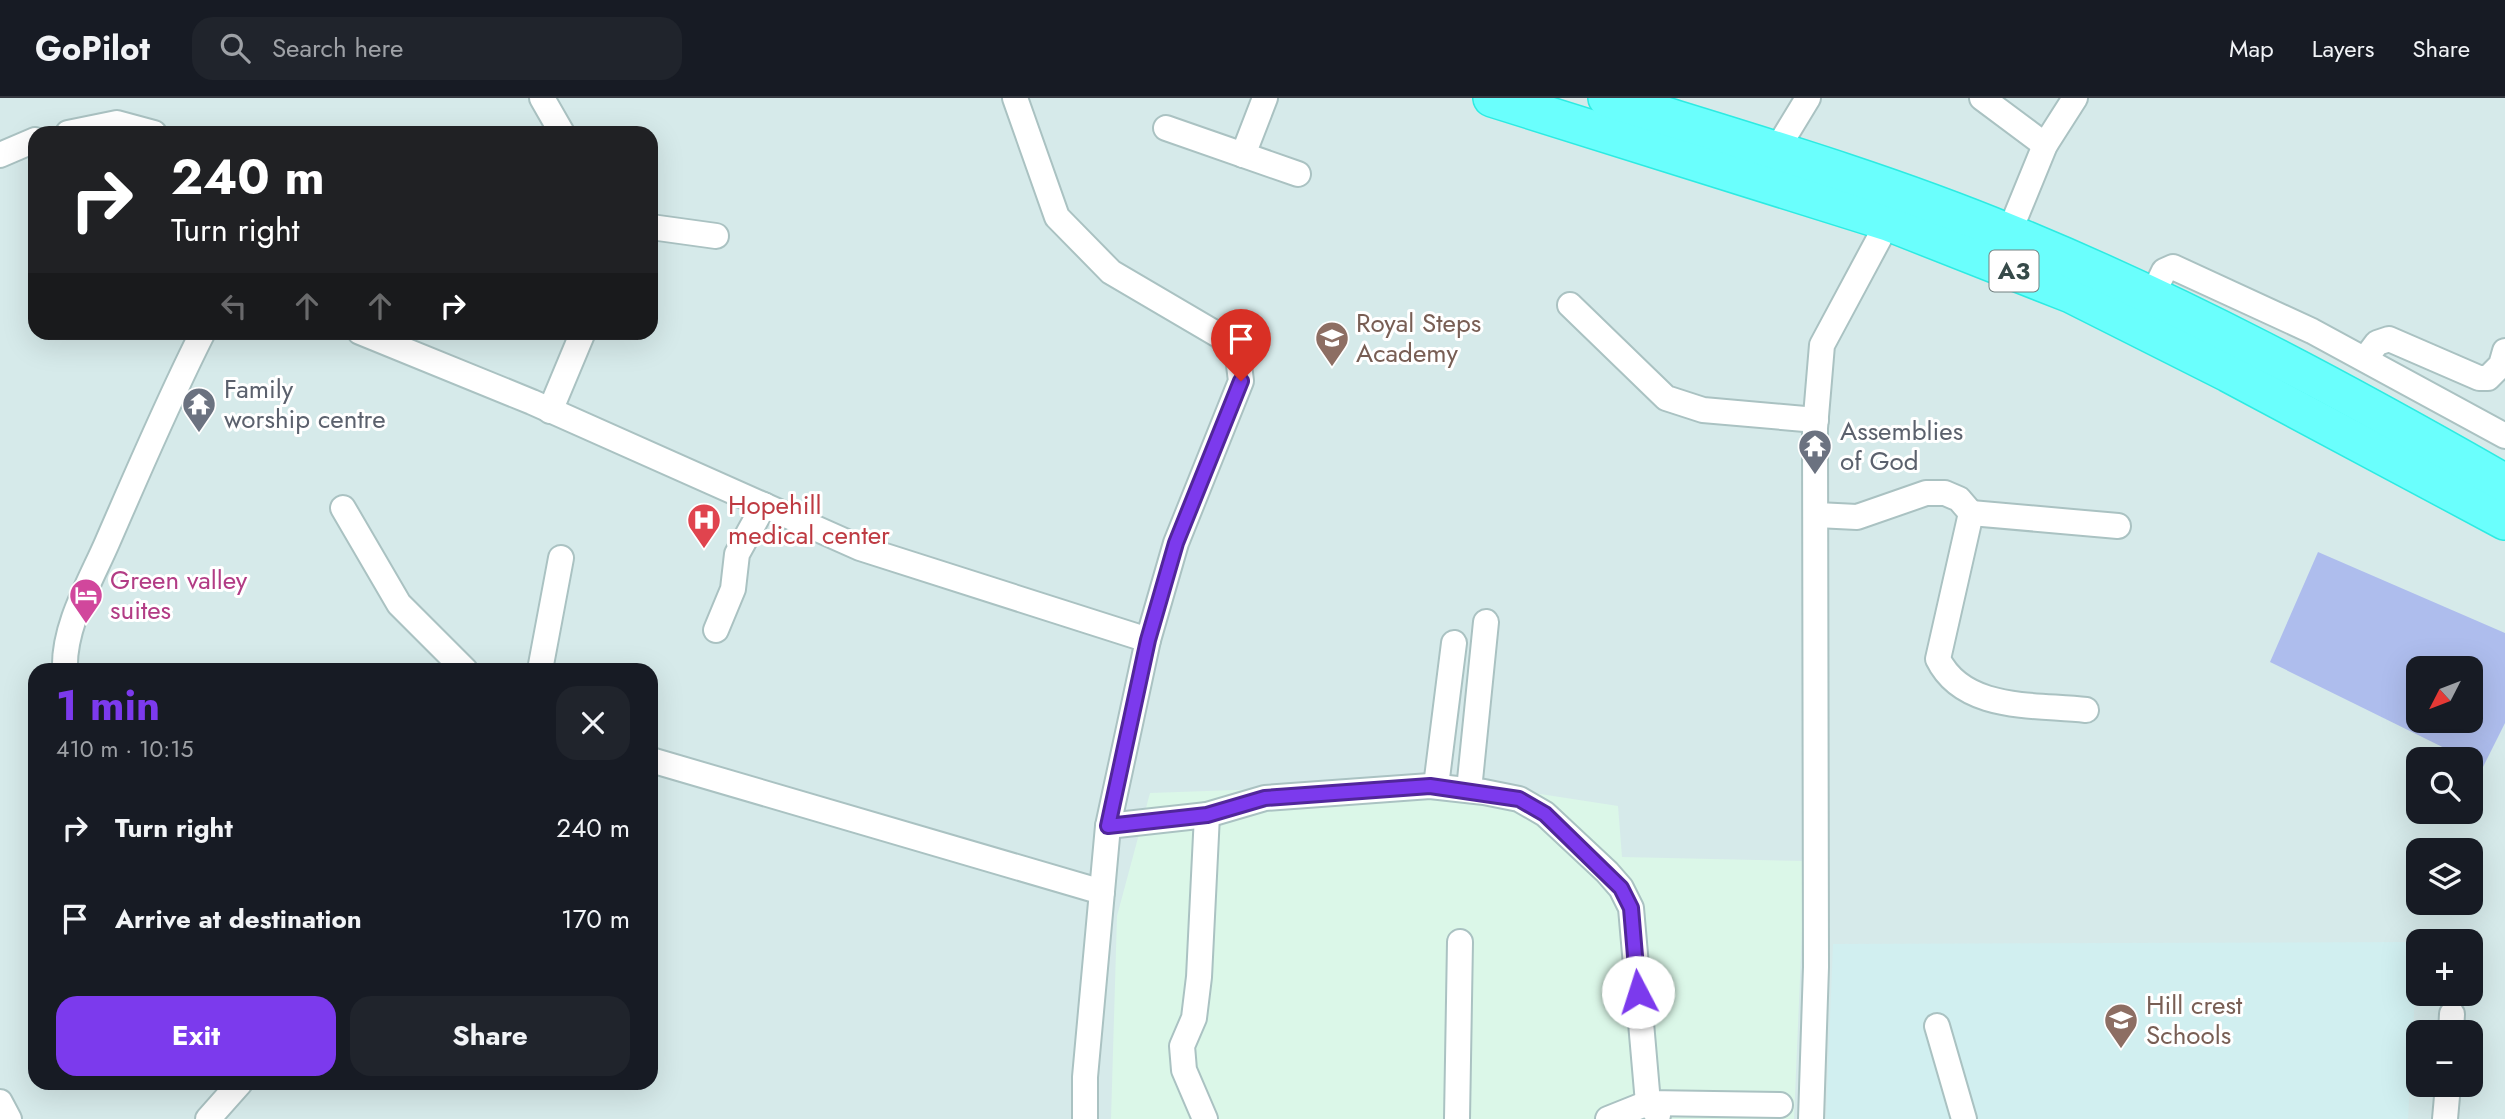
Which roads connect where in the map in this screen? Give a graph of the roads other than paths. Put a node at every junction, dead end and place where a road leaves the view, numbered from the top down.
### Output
1 (542, 98) edge
2 (1015, 98) edge
3 (1265, 98) edge
4 (1492, 98) edge
5 (1607, 98) edge
6 (1808, 98) edge
7 (1982, 98) edge
8 (2075, 98) edge
9 (102, 126) edge
10 (128, 126) edge
11 (558, 126) edge
12 (1166, 128) dead end
13 (28, 143) edge
14 (2045, 145) junction
15 (1777, 149) junction
16 (1243, 155) junction
17 (0, 156) edge
18 (1298, 174) dead end
19 (1888, 222) junction
20 (658, 228) edge
21 (2009, 233) junction
22 (716, 236) dead end
23 (2152, 296) junction
24 (1570, 305) dead end
25 (199, 340) edge
26 (379, 340) edge
27 (580, 340) edge
28 (2505, 351) edge
29 (2365, 359) junction
30 (550, 411) junction
31 (1816, 420) junction
32 (2505, 436) edge
33 (2505, 483) edge
34 (764, 505) junction
35 (343, 508) dead end
36 (1970, 513) junction
37 (1817, 515) junction
38 (2505, 521) edge
39 (2118, 526) dead end
40 (561, 558) dead end
41 (1486, 622) dead end
42 (716, 630) dead end
43 (1148, 640) junction
44 (1454, 643) dead end
45 (64, 663) edge
46 (459, 663) edge
47 (541, 663) edge
48 (2086, 710) dead end
49 (658, 762) edge
50 (1436, 786) junction
51 (1469, 790) junction
52 (1207, 815) junction
53 (1108, 826) junction
54 (1102, 892) junction
55 (1460, 942) dead end
56 (1937, 1026) dead end
57 (234, 1090) edge
58 (2447, 1097) edge
59 (0, 1102) edge
60 (1780, 1105) dead end
61 (1655, 1111) edge
62 (9, 1119) edge
63 (208, 1119) edge
64 (1085, 1119) edge
65 (1206, 1119) edge
66 (1457, 1119) edge
67 (1608, 1119) edge
68 (1811, 1119) edge
69 (1964, 1119) edge
70 (2445, 1119) edge

1 - 11 street
2 - 43 street
3 - 16 street
4 - 19 highway, A3
5 - 15 highway, A3
6 - 15 street
7 - 14 street
8 - 14 street
9 - 10 street
12 - 16 street
13 - 17 street
14 - 21 street
15 - 21 highway, A3
16 - 18 street
19 - 31 street
19 - 38 highway, A3
20 - 22 street
21 - 23 highway, A3
23 - 29 street
23 - 33 highway, A3
24 - 31 street
25 - 45 street
26 - 30 street
27 - 30 street
28 - 29 street
29 - 32 street
30 - 34 street
31 - 37 street
34 - 42 street
34 - 43 street
35 - 46 street
36 - 37 street
36 - 39 street
36 - 48 street
37 - 68 street
40 - 47 street
41 - 51 street
43 - 53 street
44 - 50 street
49 - 54 street
50 - 51 street
50 - 52 street
51 - 61 street
52 - 53 street
52 - 65 street
53 - 54 street
54 - 64 street
55 - 66 street
56 - 69 street
57 - 63 street
58 - 70 street
59 - 62 street
60 - 61 street
61 - 67 street

